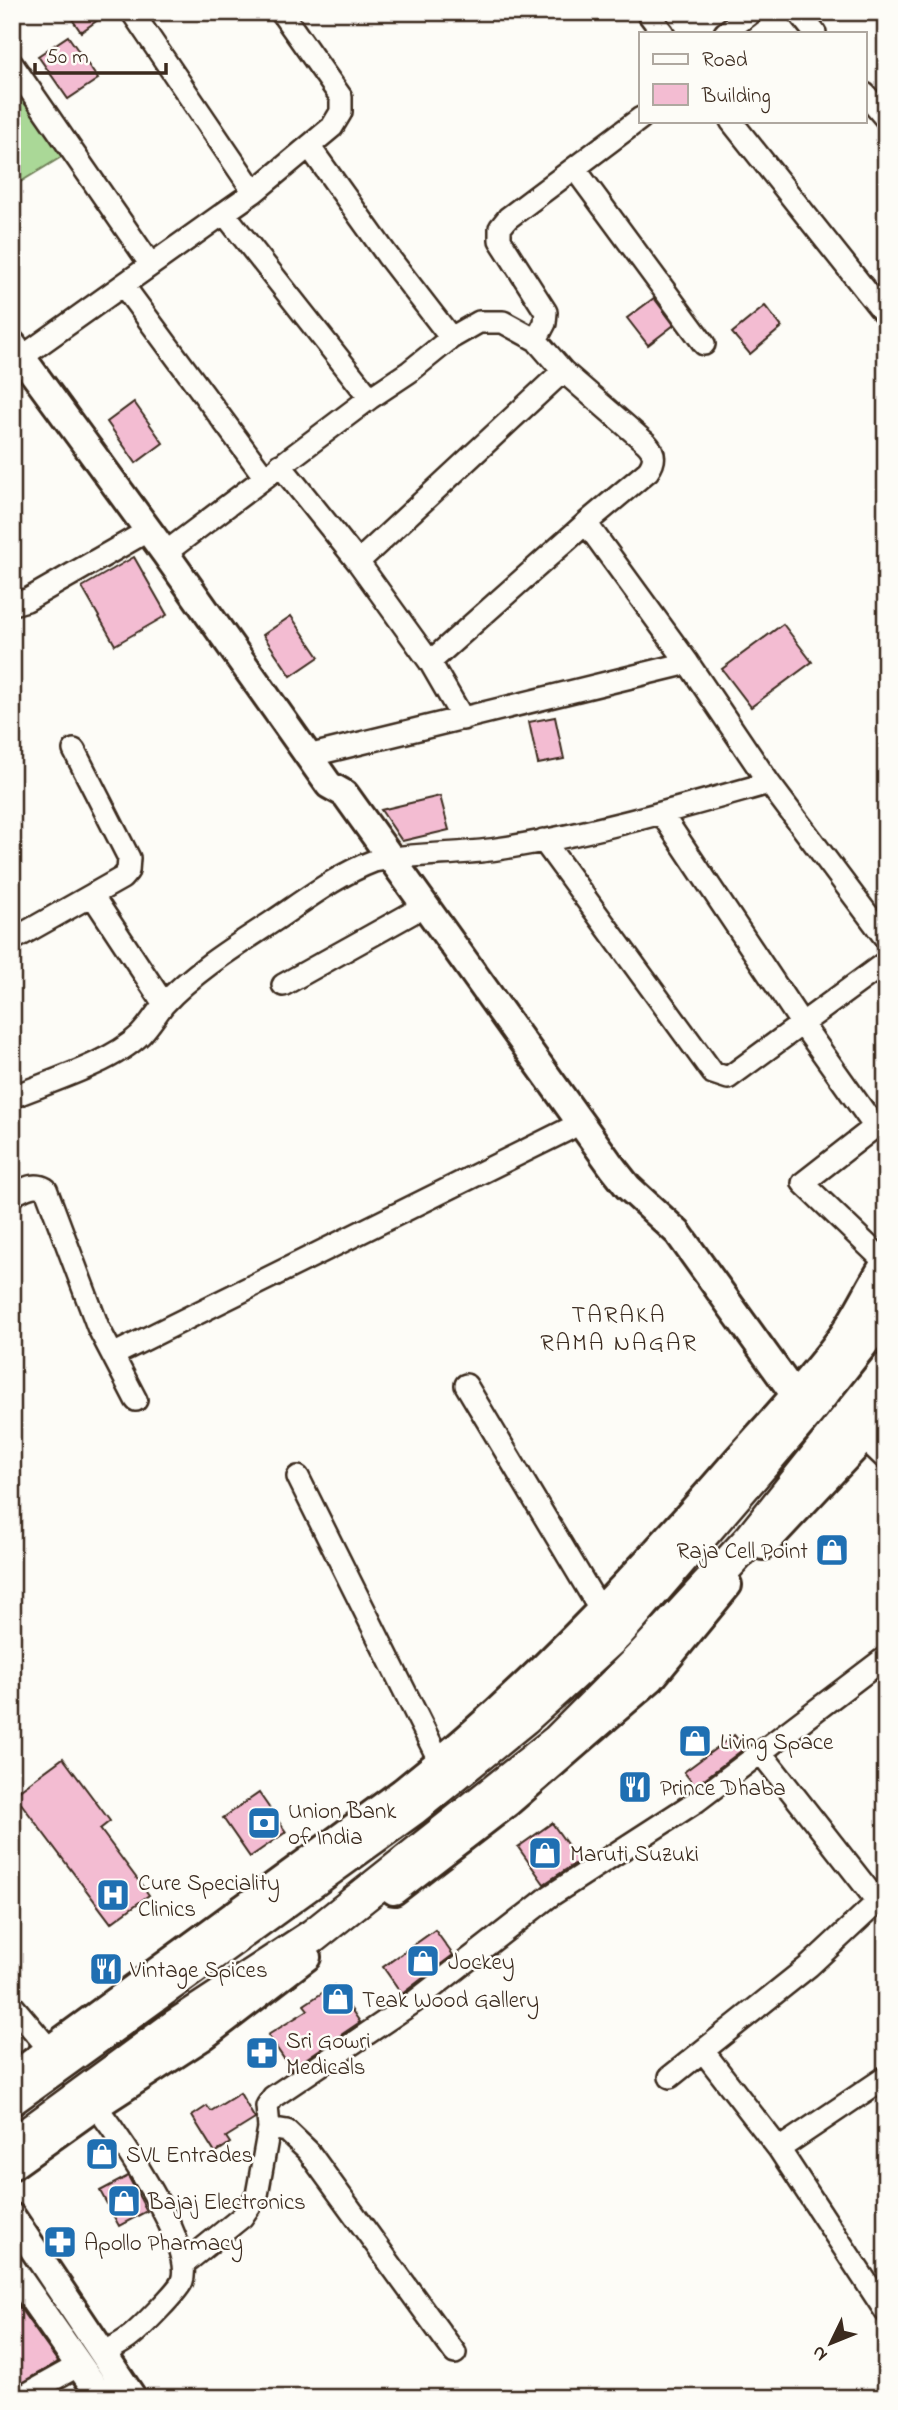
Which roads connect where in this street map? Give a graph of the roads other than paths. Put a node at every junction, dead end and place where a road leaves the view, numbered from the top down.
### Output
1 (132, 12) edge
2 (281, 12) edge
3 (647, 12) edge
4 (752, 12) edge
5 (798, 12) edge
6 (662, 32) edge
7 (726, 32) edge
8 (814, 32) edge
9 (12, 64) edge
10 (866, 95) edge
11 (886, 119) edge
12 (639, 120) edge
13 (732, 122) edge
14 (310, 146) junction
15 (575, 169) junction
16 (254, 192) junction
17 (224, 213) junction
18 (151, 265) junction
19 (123, 285) junction
20 (886, 316) edge
21 (451, 338) junction
22 (536, 340) junction
23 (704, 344) dead end
24 (17, 350) edge
25 (563, 371) junction
26 (370, 398) junction
27 (272, 470) junction
28 (586, 523) junction
29 (149, 530) junction
30 (165, 553) junction
31 (358, 562) junction
32 (12, 600) edge
33 (430, 662) junction
34 (688, 663) junction
35 (463, 719) junction
36 (74, 750) dead end
37 (309, 756) junction
38 (769, 783) junction
39 (661, 813) junction
40 (543, 840) junction
41 (383, 859) junction
42 (92, 895) junction
43 (412, 913) junction
44 (886, 939) edge
45 (12, 940) edge
46 (886, 962) edge
47 (283, 985) dead end
48 (164, 1004) junction
49 (802, 1024) junction
50 (12, 1097) edge
51 (880, 1123) edge
52 (569, 1129) junction
53 (12, 1195) edge
54 (885, 1262) edge
55 (886, 1311) edge
56 (113, 1355) junction
57 (886, 1370) edge
58 (466, 1385) dead end
59 (136, 1400) dead end
60 (789, 1400) junction
61 (886, 1415) edge
62 (865, 1439) junction
63 (886, 1459) edge
64 (298, 1477) dead end
65 (601, 1611) junction
66 (886, 1657) edge
67 (761, 1753) junction
68 (440, 1762) junction
69 (882, 1897) edge
70 (12, 2005) edge
71 (50, 2050) junction
72 (703, 2051) junction
73 (12, 2077) edge
74 (670, 2077) dead end
75 (886, 2077) edge
76 (12, 2098) edge
77 (92, 2098) junction
78 (269, 2128) junction
79 (12, 2146) edge
80 (779, 2149) junction
81 (12, 2166) edge
82 (12, 2217) edge
83 (185, 2263) junction
84 (12, 2269) edge
85 (886, 2312) edge
86 (103, 2353) junction
87 (455, 2353) dead end
88 (79, 2365) junction
89 (20, 2398) edge
90 (102, 2398) edge
91 (133, 2398) edge

1 - 16 street
2 - 14 street
3 - 6 street
4 - 7 street
5 - 8 street
9 - 18 street
10 - 11 street
12 - 15 street
13 - 20 street
14 - 16 street
14 - 21 street
15 - 22 street
15 - 23 street
16 - 17 street
17 - 18 street
17 - 26 street
18 - 19 street
19 - 24 street
19 - 27 street
21 - 22 street
21 - 26 street
22 - 25 street
24 - 29 street
25 - 28 street
25 - 31 street
26 - 27 street
27 - 30 street
27 - 31 street
28 - 33 street
28 - 34 street
29 - 30 street
29 - 32 street
30 - 37 street
31 - 33 street
33 - 35 street
34 - 35 street
34 - 38 street
35 - 37 street
36 - 42 street
37 - 41 street
38 - 39 street
38 - 44 street
39 - 40 street
39 - 49 street
40 - 41 street
40 - 49 street
41 - 43 street
41 - 48 street
41 - 60 street
42 - 45 street
42 - 48 street
43 - 47 street
43 - 52 street
46 - 49 street
48 - 50 street
49 - 51 street
51 - 54 street
52 - 56 street
52 - 60 street
53 - 56 street
54 - 60 street
55 - 76 main road
56 - 59 street
57 - 77 main road
58 - 65 street
60 - 65 street
61 - 62 street
62 - 63 street
62 - 77 street
64 - 68 street
65 - 68 street
66 - 67 street
67 - 69 street
67 - 78 street
68 - 71 street
69 - 72 street
70 - 71 street
71 - 73 street
72 - 74 street
72 - 80 street
75 - 80 street
77 - 79 main road
77 - 81 street
77 - 83 street
78 - 83 street
78 - 87 street
80 - 85 street
82 - 86 street
83 - 86 street
84 - 88 street
86 - 91 street
88 - 89 street
88 - 90 street

